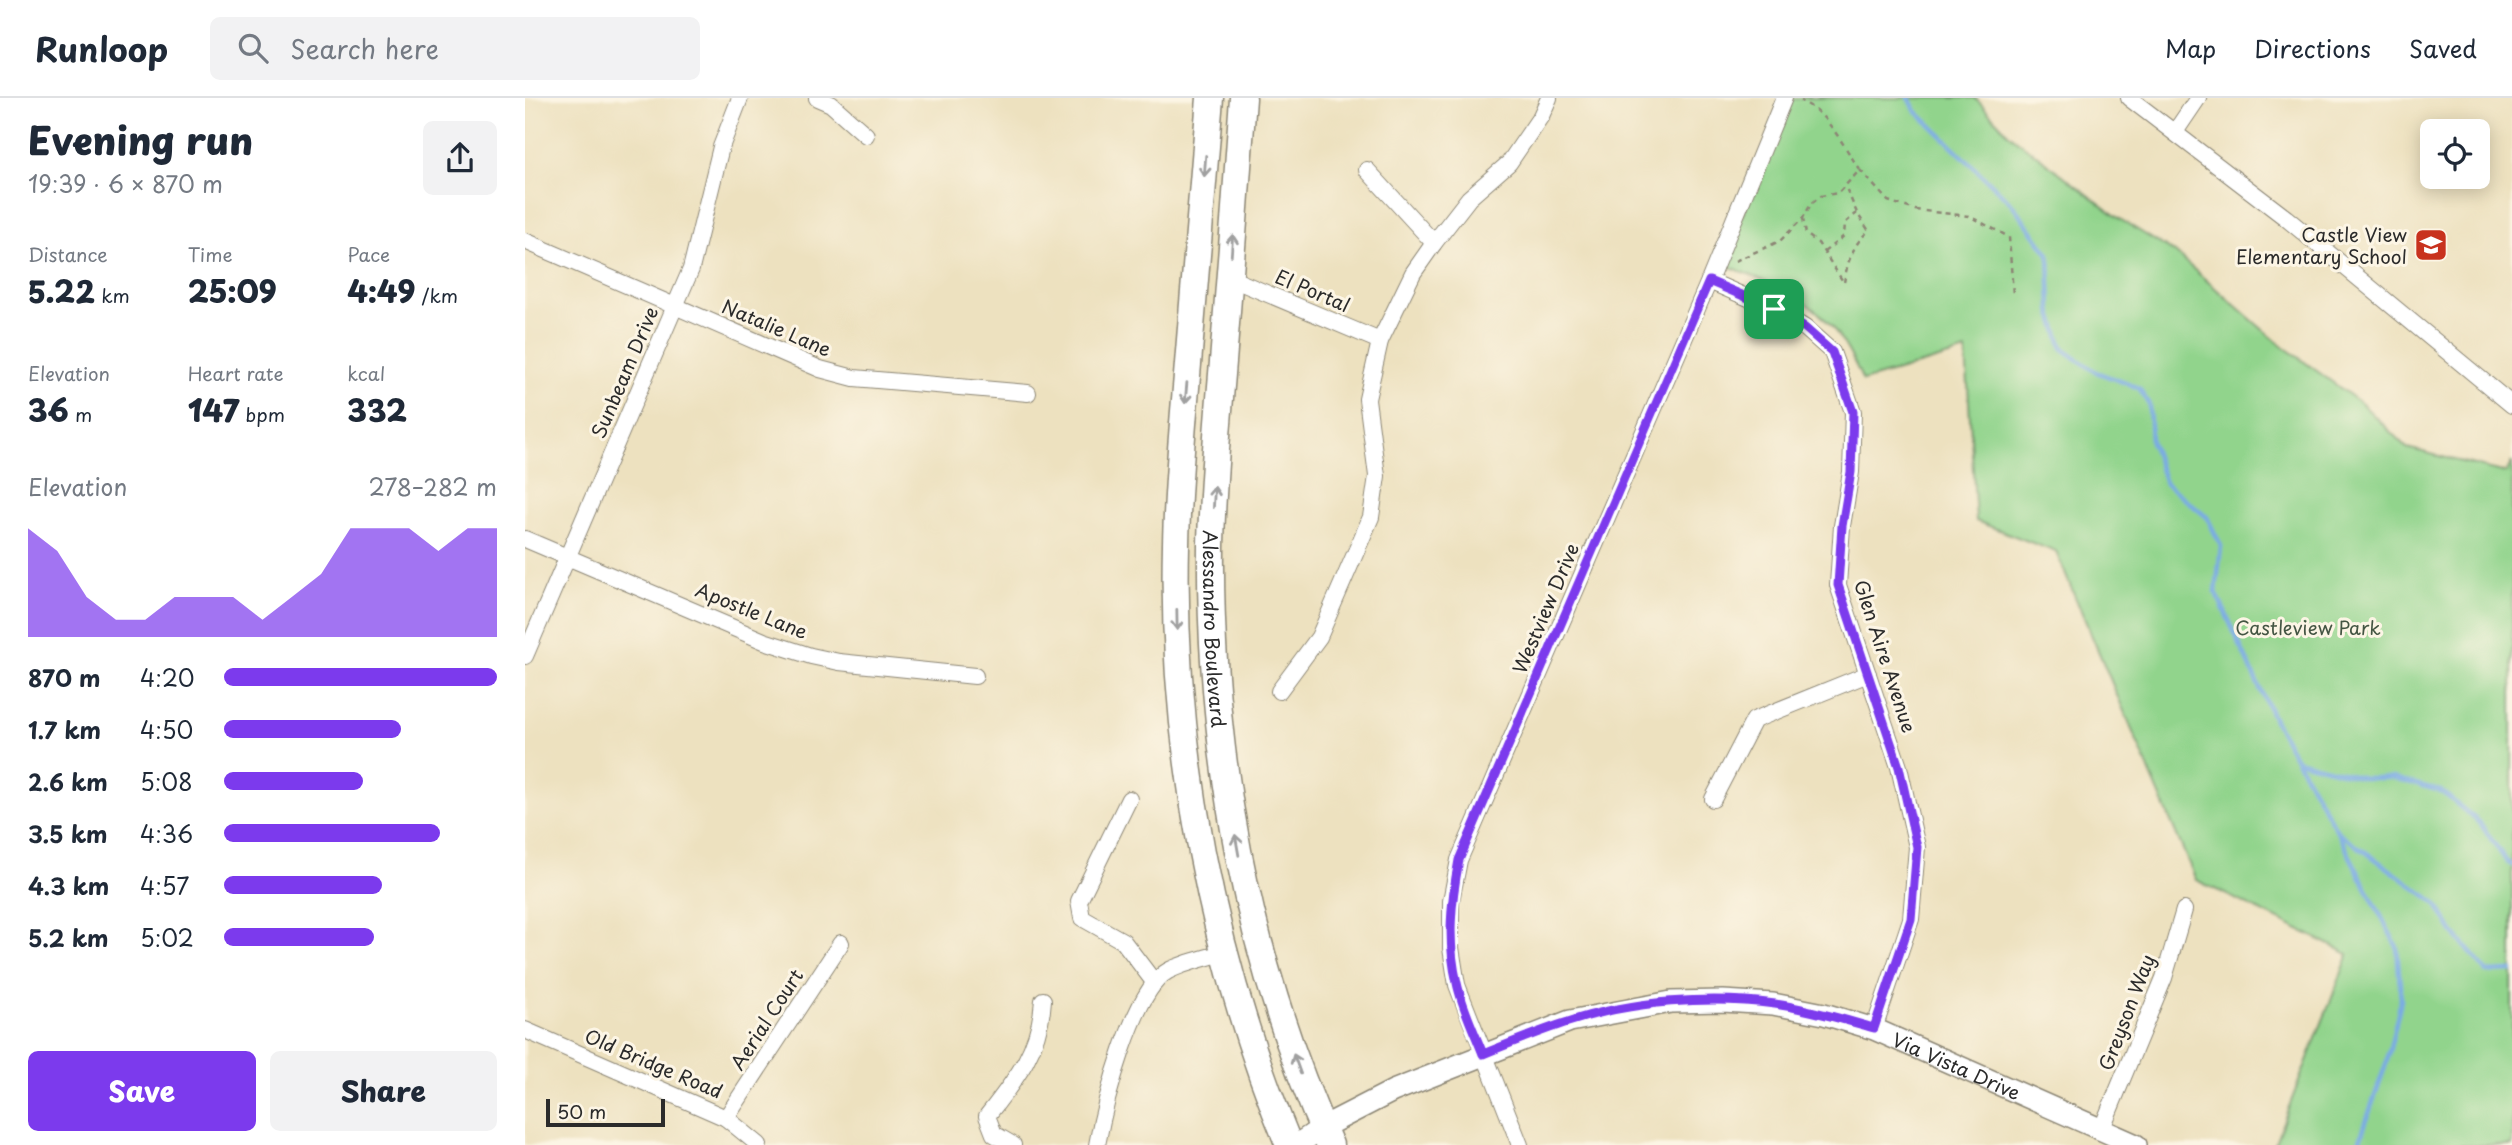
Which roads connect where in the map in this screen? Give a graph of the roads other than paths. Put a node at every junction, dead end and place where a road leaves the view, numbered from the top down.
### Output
1 (740, 98) edge
2 (817, 98) edge
3 (1210, 98) edge
4 (1243, 98) edge
5 (1549, 98) edge
6 (1784, 98) edge
7 (2129, 98) edge
8 (2198, 98) edge
9 (2175, 132) junction
10 (866, 135) dead end
11 (1367, 170) dead end
12 (525, 241) edge
13 (1434, 243) junction
14 (1230, 278) junction
15 (1709, 281) junction
16 (674, 306) junction
17 (1380, 341) junction
18 (1028, 393) dead end
19 (2512, 405) edge
20 (525, 539) edge
21 (568, 556) junction
22 (525, 656) edge
23 (1868, 674) junction
24 (975, 676) dead end
25 (1279, 691) dead end
26 (1129, 799) dead end
27 (1713, 799) dead end
28 (2184, 910) dead end
29 (841, 943) dead end
30 (1225, 952) junction
31 (1154, 982) junction
32 (1043, 1000) dead end
33 (1874, 1028) junction
34 (525, 1030) edge
35 (1483, 1054) junction
36 (726, 1118) junction
37 (2102, 1128) junction
38 (1327, 1136) edge
39 (759, 1145) edge
40 (1013, 1145) edge
41 (1097, 1145) edge
42 (1289, 1145) edge
43 (1297, 1145) edge
44 (1520, 1145) edge
45 (2136, 1145) edge

1 - 16 street, Sunbeam Drive
2 - 10 street
3 -> 30 main road, Alessandro Boulevard
14 -> 4 main road, Alessandro Boulevard
5 - 13 street
6 - 15 street, Westview Drive
7 - 9 street
8 - 9 street
9 - 19 street
11 - 13 street
12 - 16 street, Natalie Lane
13 - 17 street
14 - 17 street, El Portal
38 -> 14 main road, Alessandro Boulevard
15 - 23 street, Glen Aire Avenue
15 - 35 street, Westview Drive
16 - 18 street, Natalie Lane
16 - 21 street, Sunbeam Drive
17 - 25 street
20 - 21 street, Apostle Lane
21 - 22 street, Sunbeam Drive
21 - 24 street, Apostle Lane
23 - 27 street
23 - 33 street, Glen Aire Avenue
26 - 31 street
28 - 37 street, Greyson Way
29 - 36 street, Aerial Court
30 - 31 street
30 - 42 main road, Alessandro Boulevard
31 - 41 street
32 - 40 street
33 - 35 street, Via Vista Drive
33 - 37 street, Via Vista Drive
34 - 36 street, Old Bridge Road
35 - 38 street, Via Vista Drive
35 - 44 street, Westview Drive
36 - 39 street, Old Bridge Road
37 - 45 street, Via Vista Drive
38 - 43 street, Via Vista Drive

